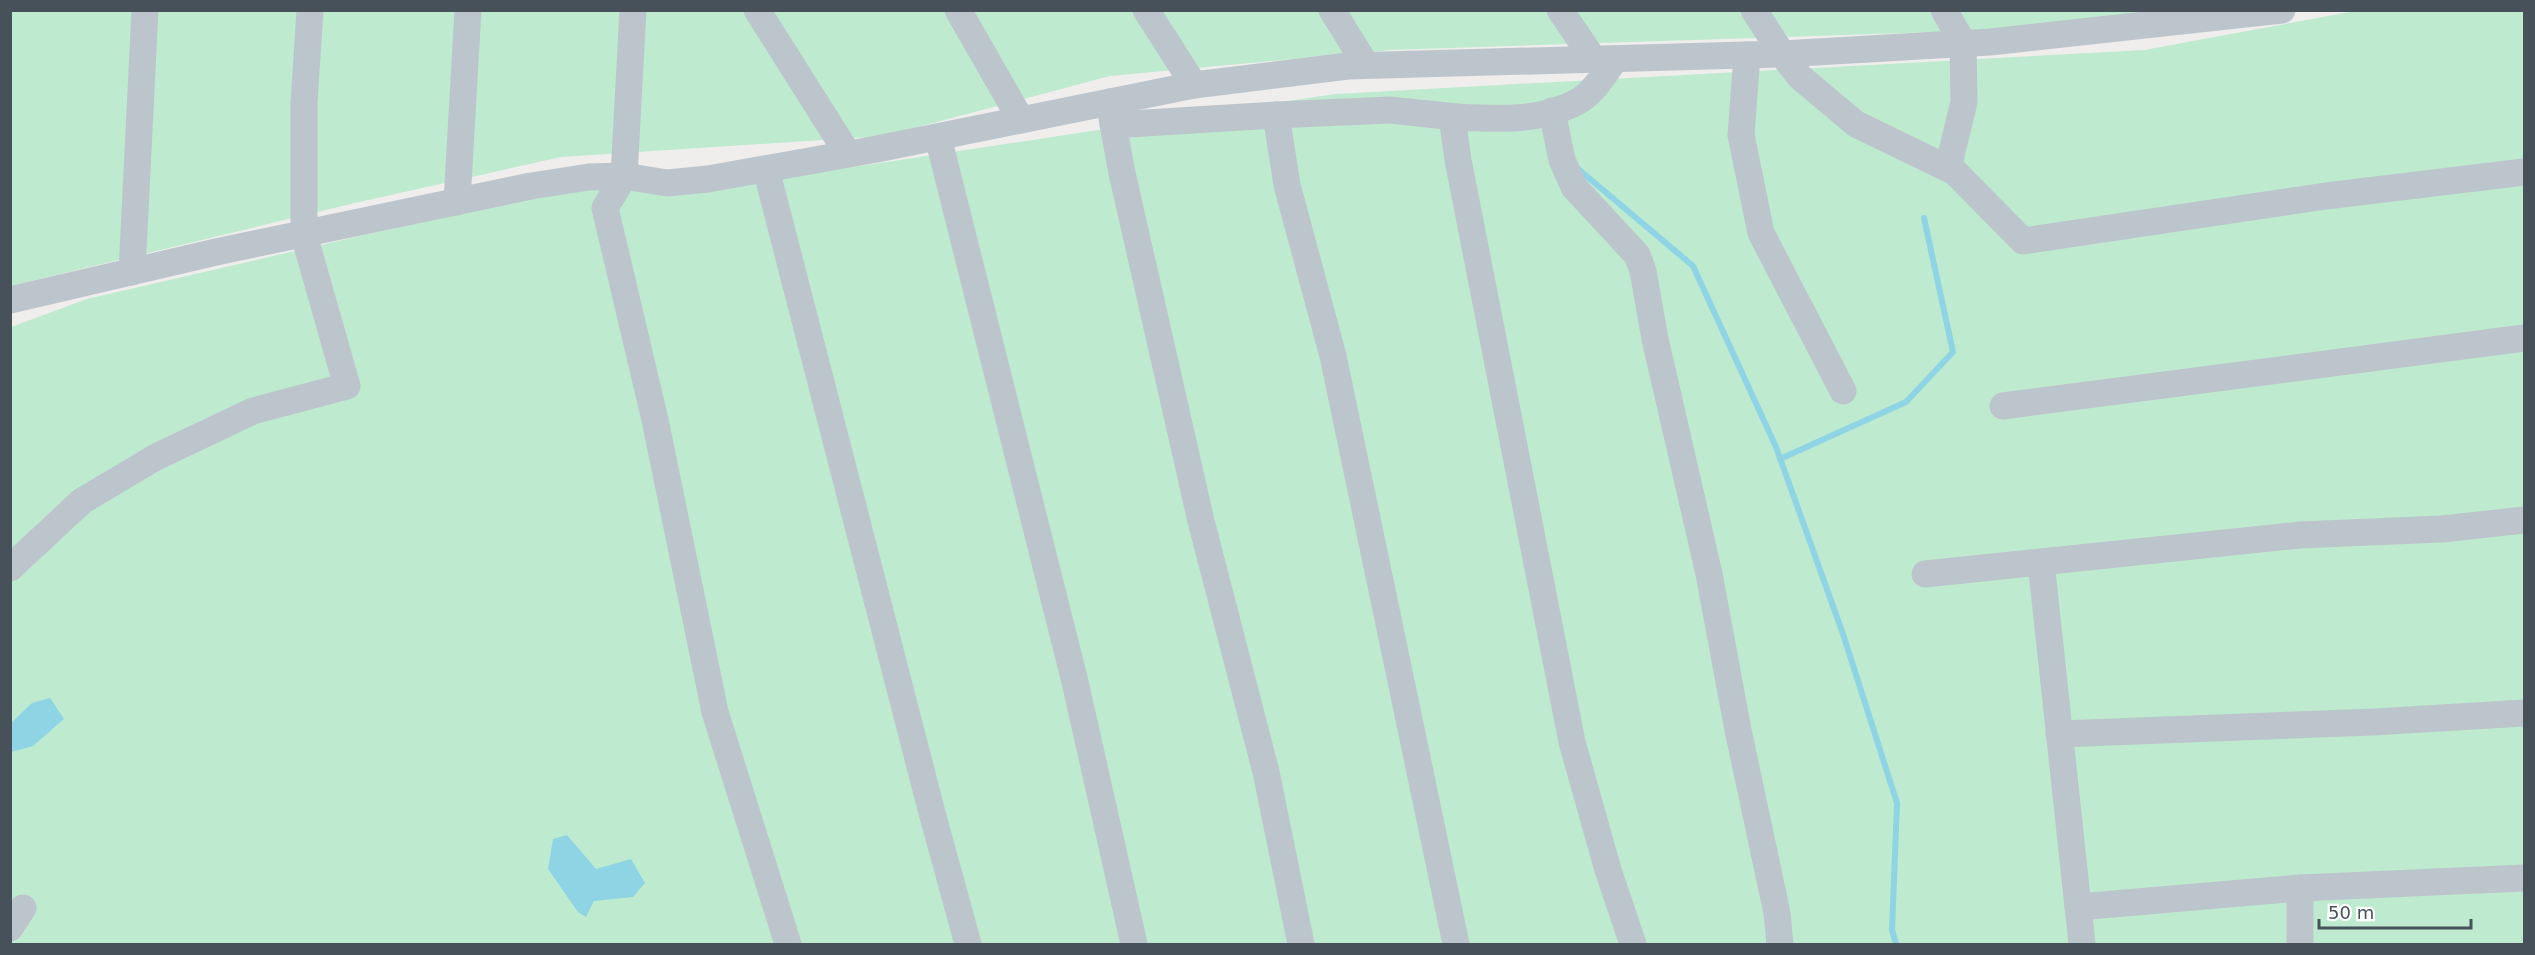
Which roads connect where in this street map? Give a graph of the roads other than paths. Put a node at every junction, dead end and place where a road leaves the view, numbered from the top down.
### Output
1 (145, 10) edge
2 (310, 10) edge
3 (468, 10) edge
4 (633, 10) edge
5 (757, 10) edge
6 (958, 10) edge
7 (1146, 10) edge
8 (1332, 10) edge
9 (1560, 10) edge
10 (1754, 10) edge
11 (1944, 10) edge
12 (2283, 10) edge
13 (2144, 18) edge
14 (1963, 43) junction
15 (1782, 54) junction
16 (1746, 55) junction
17 (1604, 59) junction
18 (1366, 65) junction
19 (1194, 85) junction
20 (1552, 111) junction
21 (1111, 113) junction
22 (1275, 114) junction
23 (1456, 117) junction
24 (1021, 120) junction
25 (938, 137) junction
26 (848, 154) junction
27 (1948, 168) junction
28 (766, 169) junction
29 (2524, 172) edge
30 (624, 177) junction
31 (457, 202) junction
32 (304, 235) junction
33 (132, 272) junction
34 (10, 300) edge
35 (2524, 338) edge
36 (1843, 392) dead end
37 (2003, 406) dead end
38 (2524, 520) edge
39 (2041, 562) junction
40 (10, 568) edge
41 (1925, 574) dead end
42 (2524, 713) edge
43 (2059, 734) junction
44 (2524, 878) edge
45 (2300, 888) junction
46 (2078, 907) junction
47 (788, 945) edge
48 (968, 945) edge
49 (1134, 945) edge
50 (1301, 945) edge
51 (1456, 945) edge
52 (1633, 945) edge
53 (1780, 945) edge
54 (2082, 945) edge
55 (2300, 945) edge

1 - 33 lane
2 - 32 lane
3 - 31 lane
4 - 30 lane
5 - 26 lane
6 - 24 lane
7 - 19 lane
8 - 18 lane
9 - 17 lane
10 - 15 lane
11 - 14 lane
12 - 13 lane
13 - 14 lane
14 - 15 lane
14 - 27 lane
15 - 16 lane
15 - 27 lane
16 - 17 lane
16 - 36 lane
17 - 18 lane
17 - 20 lane
18 - 19 lane
19 - 21 lane
20 - 23 lane
20 - 53 lane
21 - 22 lane
21 - 24 lane
21 - 50 lane
22 - 23 lane
22 - 51 lane
23 - 52 lane
24 - 25 lane
25 - 26 lane
25 - 49 lane
26 - 28 lane
27 - 29 lane
28 - 30 lane
28 - 48 lane
30 - 31 lane
30 - 47 lane
31 - 32 lane
32 - 33 lane
32 - 40 lane
33 - 34 lane
35 - 37 lane
38 - 39 lane
39 - 41 lane
39 - 43 lane
42 - 43 lane
43 - 46 lane
44 - 45 lane
45 - 46 lane
45 - 55 lane
46 - 54 lane

